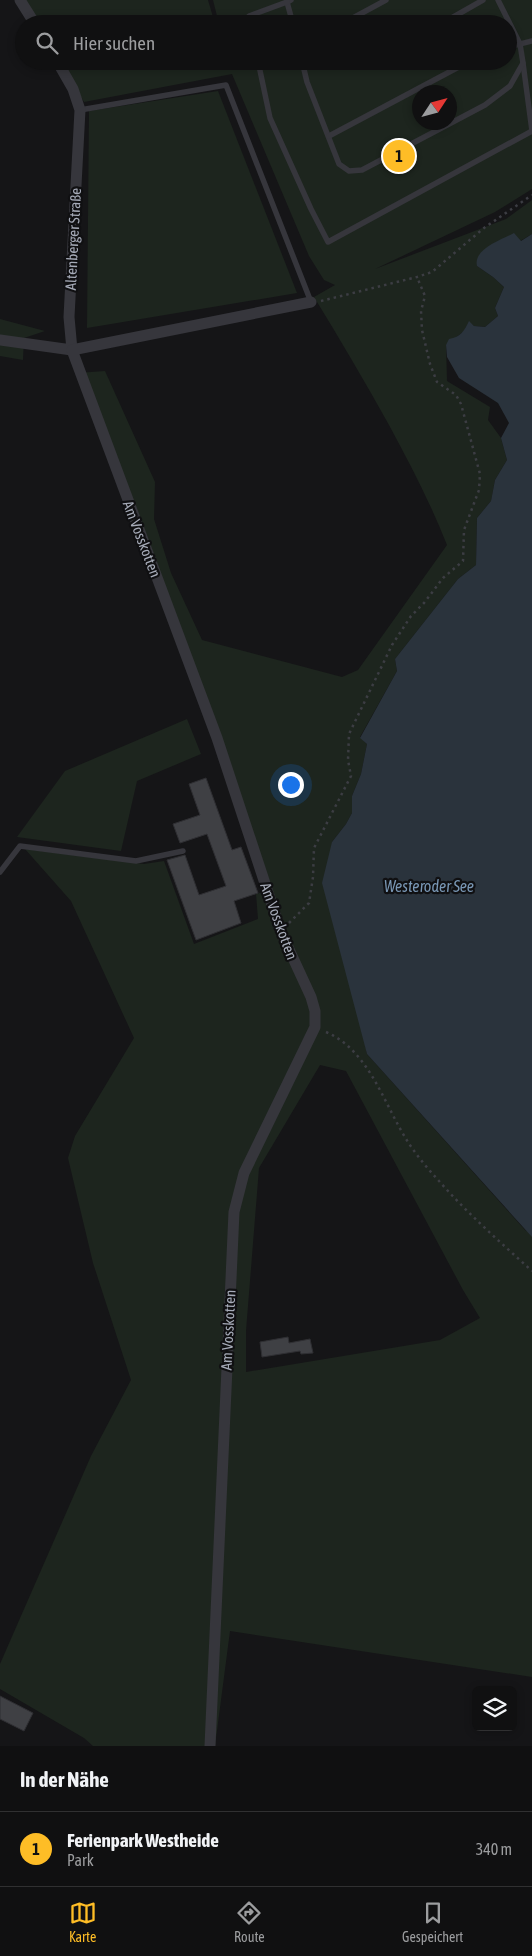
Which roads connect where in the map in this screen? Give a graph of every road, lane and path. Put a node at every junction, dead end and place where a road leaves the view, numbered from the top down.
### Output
1 (20, 0) edge
2 (386, 0) edge
3 (483, 0) edge
4 (498, 0) edge
5 (289, 1) edge
6 (29, 15) edge
7 (252, 15) edge
8 (291, 15) edge
9 (359, 15) edge
10 (456, 15) edge
11 (506, 15) edge
12 (517, 38) edge
13 (532, 41) edge
14 (520, 44) junction
15 (517, 45) edge
16 (523, 63) junction
17 (62, 70) edge
18 (260, 70) edge
19 (304, 70) edge
20 (453, 70) edge
21 (80, 110) junction
22 (329, 136) junction
23 (532, 195) edge
24 (417, 277) junction
25 (311, 302) junction
26 (0, 340) edge
27 (72, 350) junction
28 (184, 850) dead end
29 (0, 872) edge
30 (281, 932) junction
31 (315, 1027) junction
32 (532, 1271) edge
33 (210, 1746) edge

1 - 6 street
2 - 9 lane
3 - 10 lane
4 - 11 lane
5 - 7 lane
5 - 8 lane
12 - 14 lane
13 - 14 lane
14 - 15 lane
14 - 16 lane
16 - 18 lane
16 - 22 lane
17 - 21 street, Altenberger Straße
19 - 22 lane
20 - 22 lane
21 - 25 lane
21 - 27 street, Altenberger Straße
23 - 24 path
24 - 25 path
24 - 30 path
25 - 27 street
26 - 27 street
27 - 30 street, Am Vosskotten
28 - 29 lane
30 - 31 street, Am Vosskotten
31 - 32 path
31 - 33 street, Am Vosskotten

